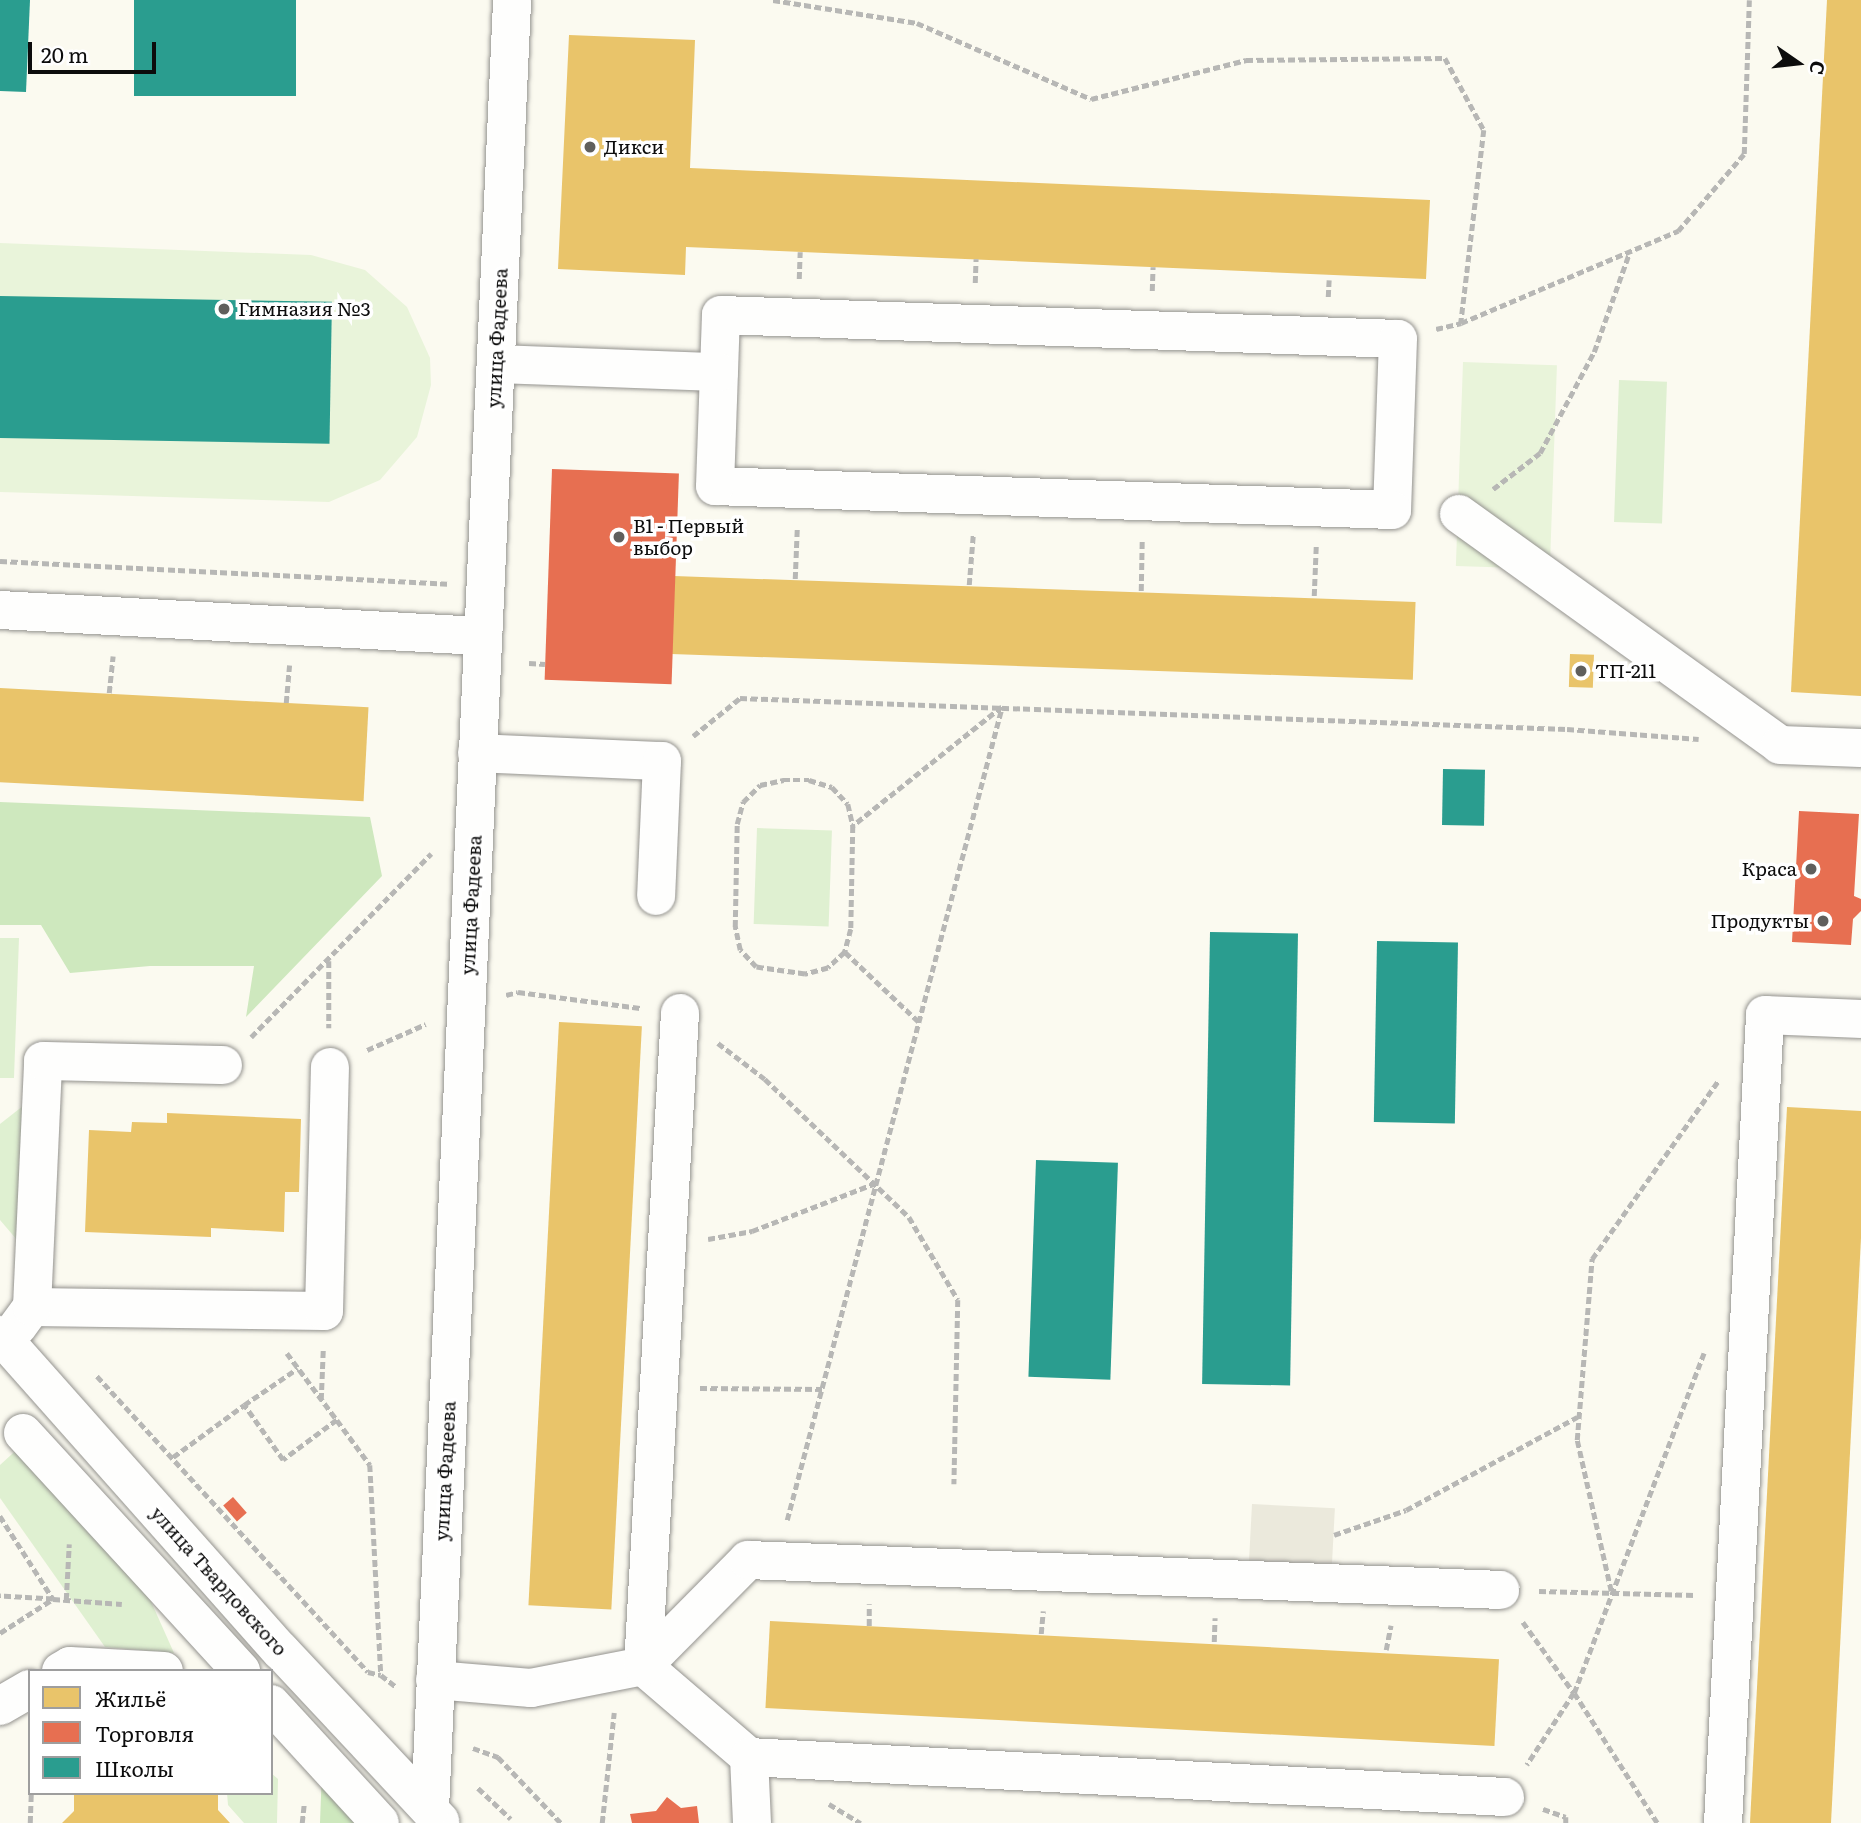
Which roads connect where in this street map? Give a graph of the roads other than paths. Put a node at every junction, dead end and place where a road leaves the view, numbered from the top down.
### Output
1 (512, 0) edge
2 (496, 364) junction
3 (719, 372) junction
4 (1460, 514) road end
5 (0, 610) edge
6 (483, 636) junction
7 (1861, 748) edge
8 (477, 753) junction
9 (656, 896) dead end
10 (680, 1013) road end
11 (1861, 1018) edge
12 (223, 1065) road end
13 (330, 1067) road end
14 (32, 1307) junction
15 (4, 1339) edge
16 (23, 1433) dead end
17 (1500, 1590) road end
18 (631, 1668) junction
19 (65, 1669) edge
20 (126, 1669) edge
21 (239, 1669) edge
22 (420, 1687) junction
23 (28, 1690) edge
24 (0, 1706) edge
25 (273, 1706) edge
26 (749, 1756) junction
27 (1505, 1797) road end
28 (435, 1816) edge
29 (380, 1823) edge
30 (752, 1823) edge
31 (1723, 1823) edge

1 - 2 street, улица Фадеева
2 - 3 street
2 - 6 street, улица Фадеева
3 - 3 street
4 - 7 street
5 - 6 street
6 - 8 street, улица Фадеева
8 - 9 street
8 - 22 street, улица Фадеева
10 - 18 street
11 - 31 street
12 - 14 street
13 - 14 street
14 - 15 street
15 - 28 street, улица Твардовского
16 - 21 street
17 - 18 street
18 - 22 street
18 - 26 street
19 - 20 street
22 - 28 street, улица Фадеева
23 - 24 street
25 - 29 street
26 - 27 street
26 - 30 street

